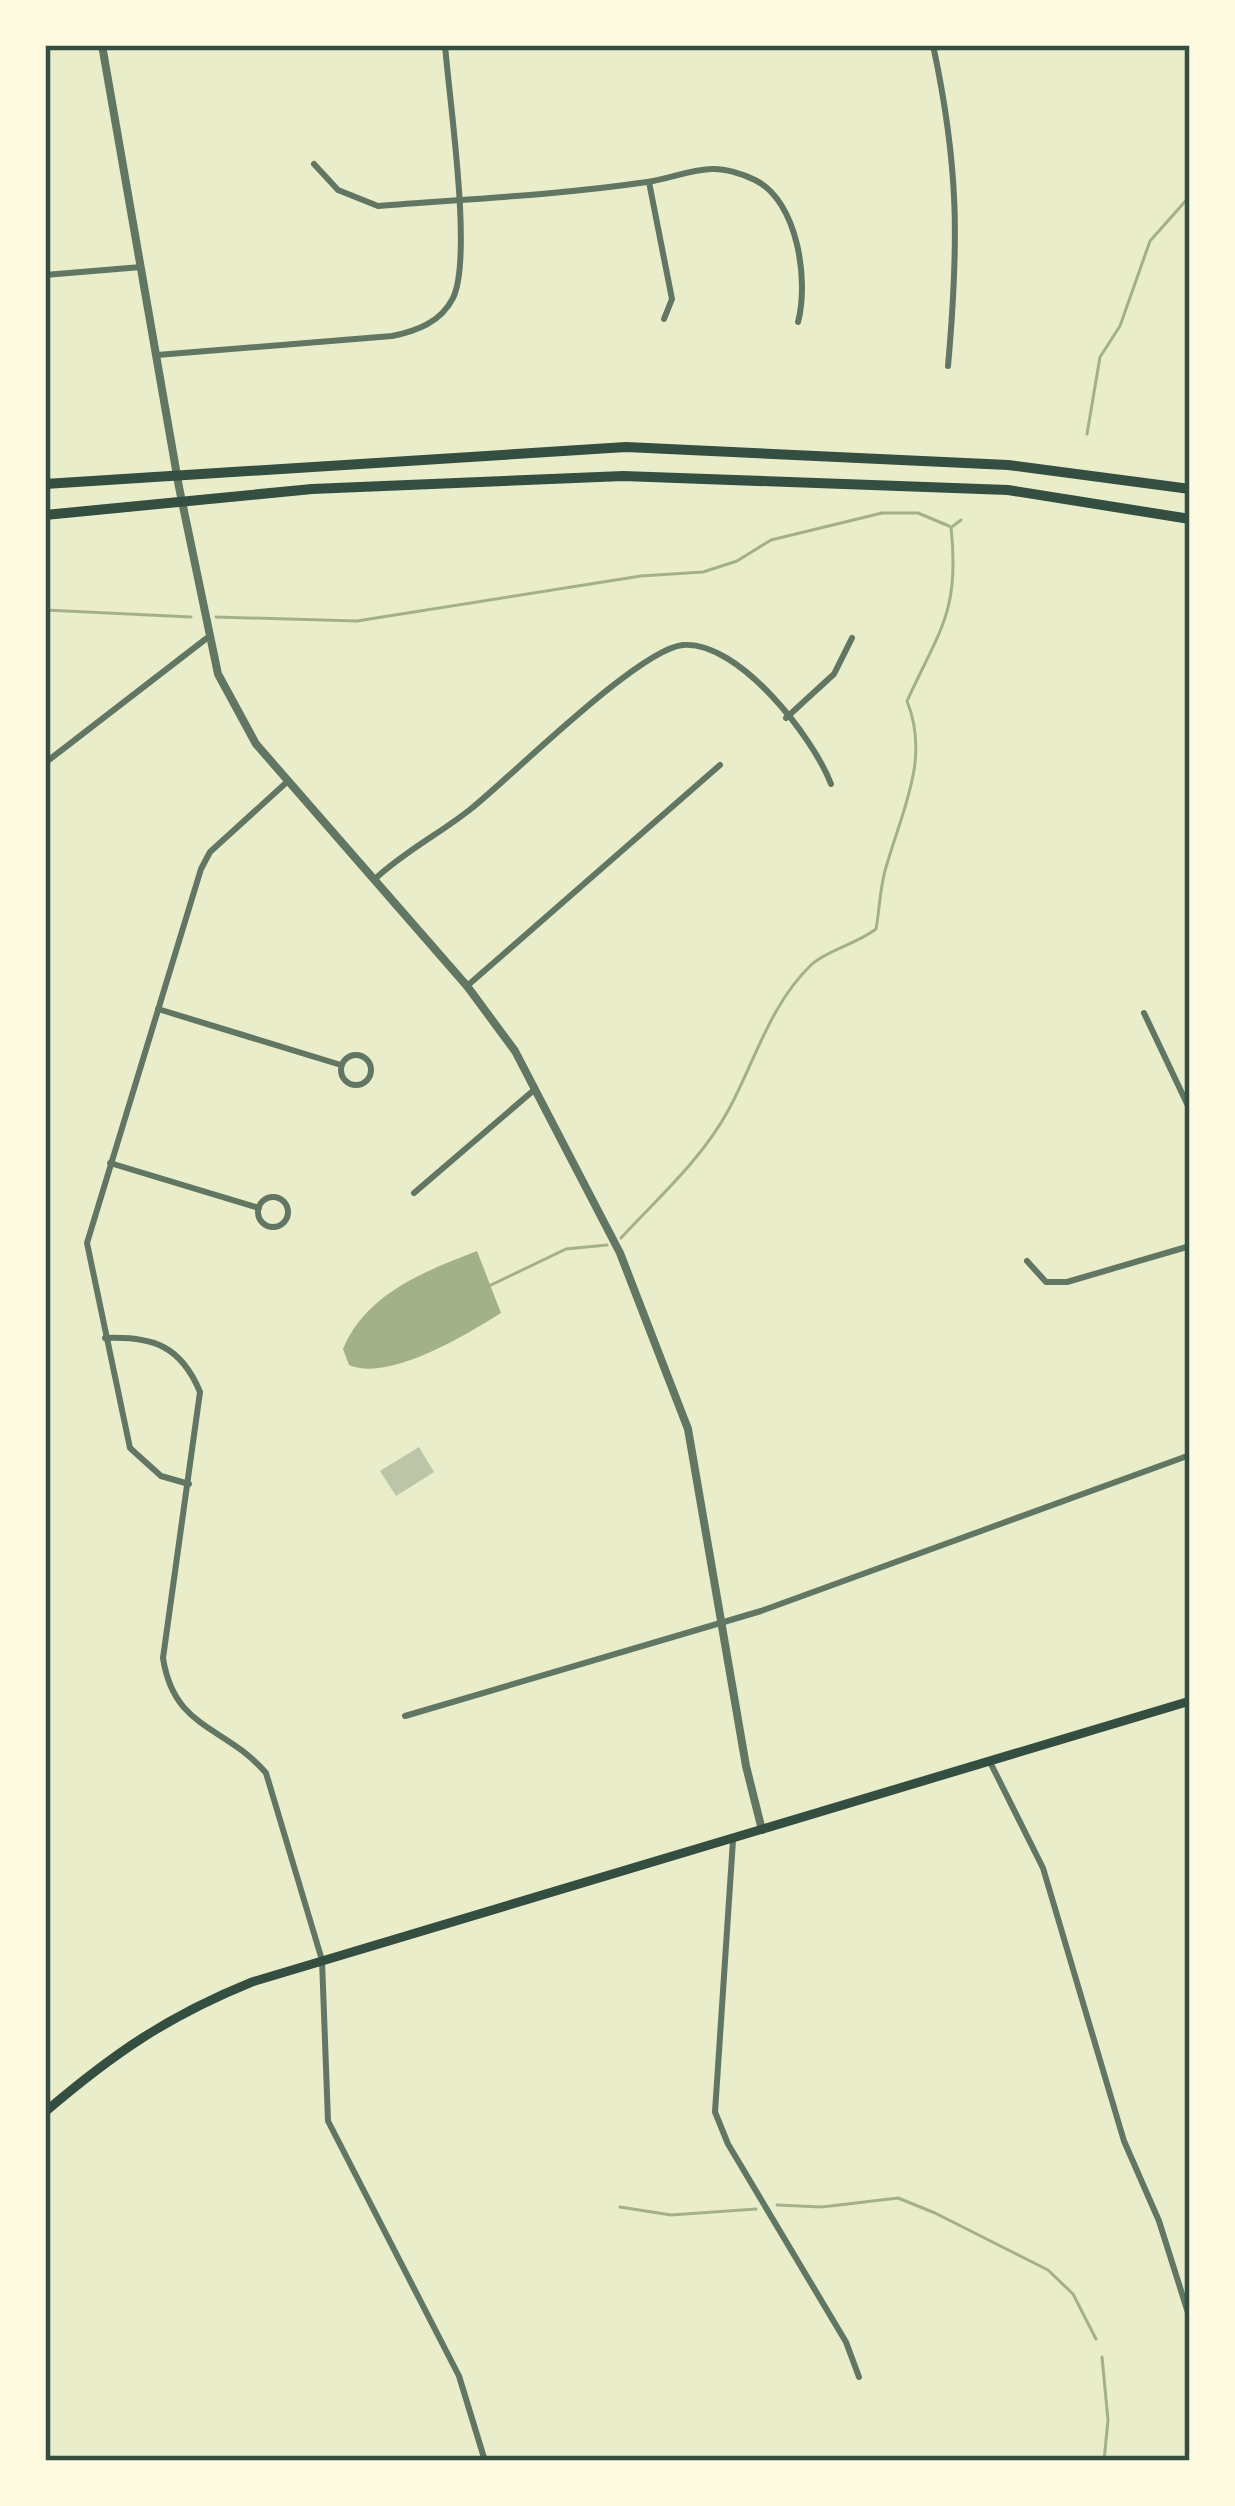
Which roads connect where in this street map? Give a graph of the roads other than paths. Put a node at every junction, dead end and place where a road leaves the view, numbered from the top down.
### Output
1 (102, 45) edge
2 (445, 45) edge
3 (933, 45) edge
4 (314, 164) dead end
5 (649, 182) junction
6 (457, 200) junction
7 (141, 267) junction
8 (45, 274) edge
9 (664, 319) dead end
10 (798, 322) dead end
11 (158, 355) junction
12 (948, 366) dead end
13 (45, 484) edge
14 (1190, 489) edge
15 (45, 515) edge
16 (1190, 519) edge
17 (207, 638) junction
18 (852, 638) dead end
19 (787, 718) junction
20 (45, 763) edge
21 (720, 765) dead end
22 (288, 781) junction
23 (831, 784) dead end
24 (373, 880) junction
25 (466, 986) junction
26 (158, 1010) junction
27 (1144, 1013) dead end
28 (341, 1065) junction
29 (537, 1088) junction
30 (1190, 1110) edge
31 (110, 1163) junction
32 (414, 1193) dead end
33 (259, 1208) junction
34 (1190, 1246) edge
35 (1027, 1261) dead end
36 (105, 1338) junction
37 (1190, 1455) edge
38 (190, 1484) junction
39 (723, 1622) junction
40 (1190, 1701) edge
41 (404, 1716) dead end
42 (991, 1764) junction
43 (762, 1832) junction
44 (733, 1840) junction
45 (322, 1960) junction
46 (45, 2112) edge
47 (1190, 2319) edge
48 (859, 2377) dead end
49 (485, 2461) edge

1 - 7 street
2 - 6 street
3 - 12 street
4 - 6 street
5 - 6 street
5 - 9 street
5 - 10 street
6 - 11 street
7 - 8 street
7 - 11 street
11 - 17 street
13 - 14 highway
15 - 16 highway
17 - 20 street
17 - 22 street
18 - 19 street
19 - 23 street
19 - 24 street
21 - 25 street
22 - 24 street
22 - 26 street
24 - 25 street
25 - 29 street
26 - 28 street
26 - 31 street
27 - 30 street
28 - 28 street
29 - 32 street
29 - 39 street
31 - 33 street
31 - 36 street
33 - 33 street
34 - 35 street
36 - 38 street
36 - 38 street
37 - 39 street
38 - 45 street
39 - 41 street
39 - 43 street
40 - 42 main road
42 - 43 main road
42 - 47 street
43 - 44 main road
44 - 45 main road
44 - 48 street
45 - 46 main road
45 - 49 street

